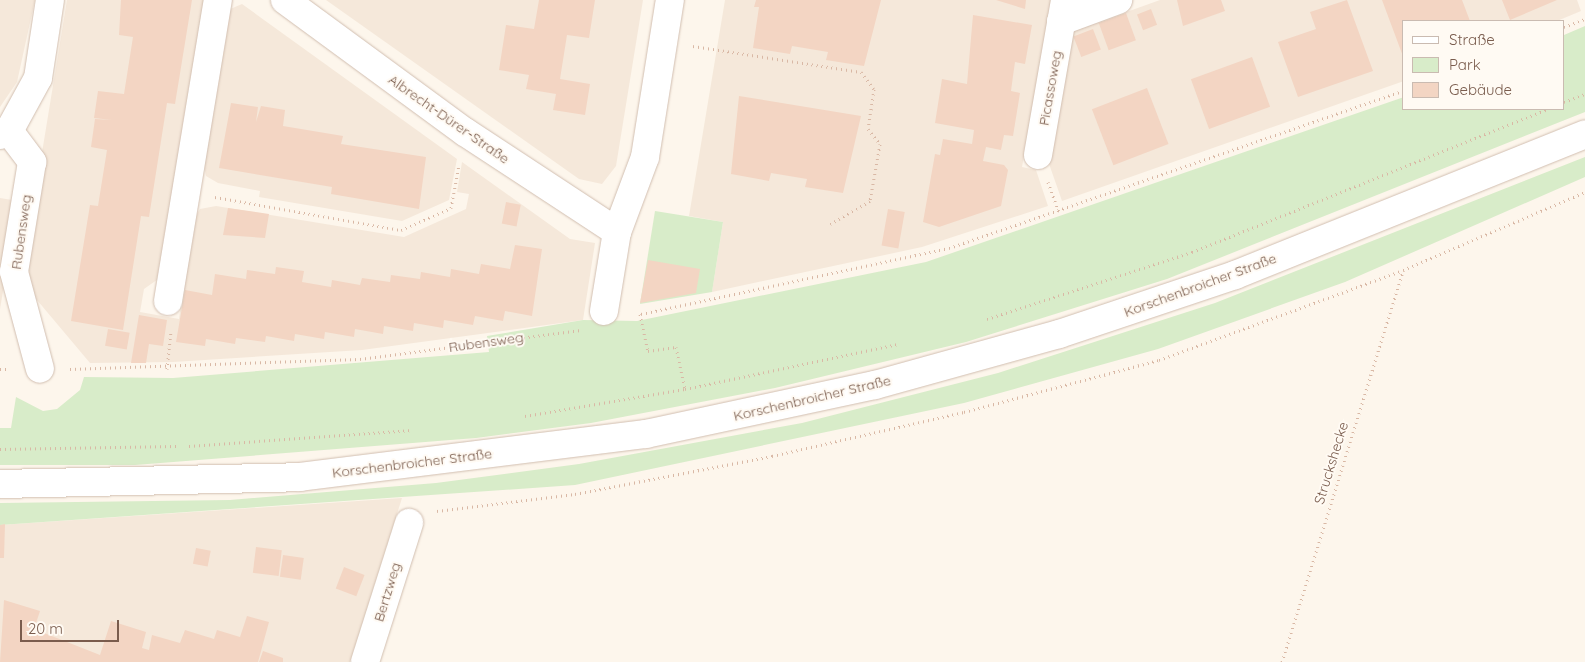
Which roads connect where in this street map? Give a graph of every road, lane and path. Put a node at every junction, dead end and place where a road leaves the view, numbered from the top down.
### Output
1 (50, 0) edge
2 (218, 0) edge
3 (285, 0) edge
4 (670, 0) edge
5 (1118, 0) edge
6 (1063, 10) edge
7 (1585, 19) edge
8 (1565, 28) edge
9 (663, 42) junction
10 (1402, 91) edge
11 (1585, 94) edge
12 (1565, 102) edge
13 (1546, 110) edge
14 (465, 132) junction
15 (4, 133) edge
16 (1585, 134) edge
17 (1038, 155) dead end
18 (185, 192) junction
19 (1585, 192) edge
20 (830, 224) dead end
21 (616, 232) junction
22 (1403, 270) junction
23 (168, 301) joint
24 (604, 311) junction
25 (641, 314) junction
26 (984, 320) dead end
27 (908, 342) dead end
28 (40, 368) junction
29 (0, 369) edge
30 (167, 369) junction
31 (685, 389) junction
32 (522, 416) dead end
33 (416, 429) dead end
34 (0, 449) edge
35 (0, 484) edge
36 (409, 523) joint
37 (365, 662) edge
38 (1282, 662) edge

1 - 15 street
2 - 18 street
3 - 14 street, Albrecht-Dürer-Straße
4 - 9 street
5 - 6 street, Picassoweg
6 - 17 street, Picassoweg
7 - 8 path
9 - 20 path
9 - 21 street
10 - 25 path
11 - 12 path
13 - 26 path
14 - 18 path
14 - 21 street, Albrecht-Dürer-Straße
15 - 28 street, Rubensweg
16 - 35 street, Korschenbroicher Straße
18 - 23 street
19 - 22 path
21 - 24 street
22 - 36 path
22 - 38 path, Struckshecke
23 - 30 path
24 - 25 path
24 - 30 path, Rubensweg
25 - 31 path
27 - 31 path
28 - 29 path, Rubensweg
28 - 30 path, Rubensweg
31 - 32 path
33 - 34 path
36 - 37 street, Bertzweg

